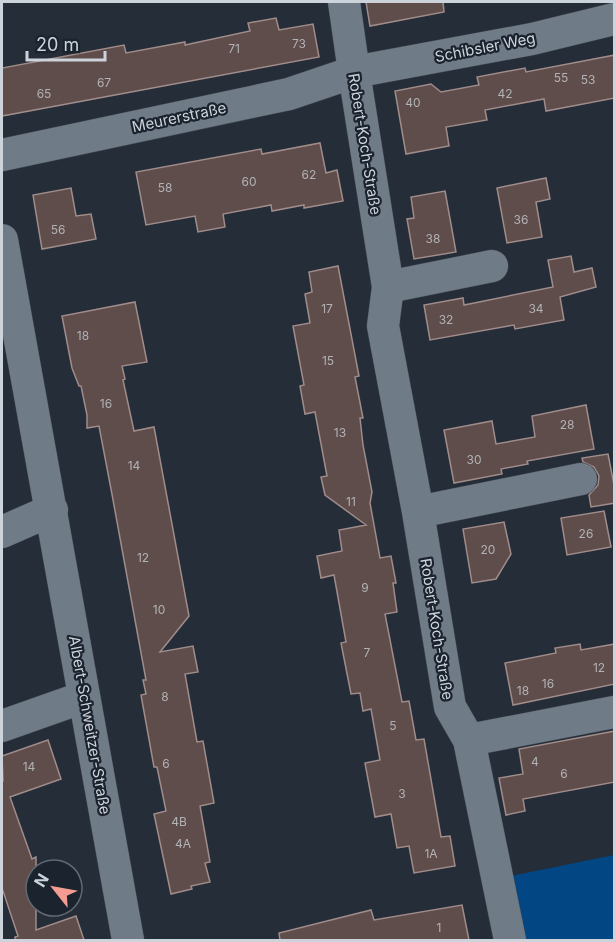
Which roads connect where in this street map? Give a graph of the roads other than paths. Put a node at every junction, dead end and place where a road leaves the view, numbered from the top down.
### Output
1 (344, 2) edge
2 (615, 18) edge
3 (354, 72) junction
4 (2, 154) edge
5 (2, 240) edge
6 (492, 266) dead end
7 (388, 287) junction
8 (10, 335) edge
9 (582, 479) dead end
10 (52, 510) junction
11 (418, 512) junction
12 (2, 532) edge
13 (84, 698) junction
14 (614, 712) edge
15 (2, 726) edge
16 (469, 740) junction
17 (128, 940) edge
18 (510, 940) edge

1 - 3 street, Robert-Koch-Straße
2 - 3 street, Schibsler Weg
3 - 4 street, Meurerstraße
3 - 7 street, Robert-Koch-Straße
5 - 8 street, Albert-Schweitzer-Straße
6 - 7 street
7 - 11 street, Robert-Koch-Straße
8 - 10 street, Albert-Schweitzer-Straße
9 - 11 street
10 - 12 street
10 - 13 street, Albert-Schweitzer-Straße
11 - 16 street, Robert-Koch-Straße
13 - 15 street
13 - 17 street, Albert-Schweitzer-Straße
14 - 16 street
16 - 18 street, Robert-Koch-Straße

